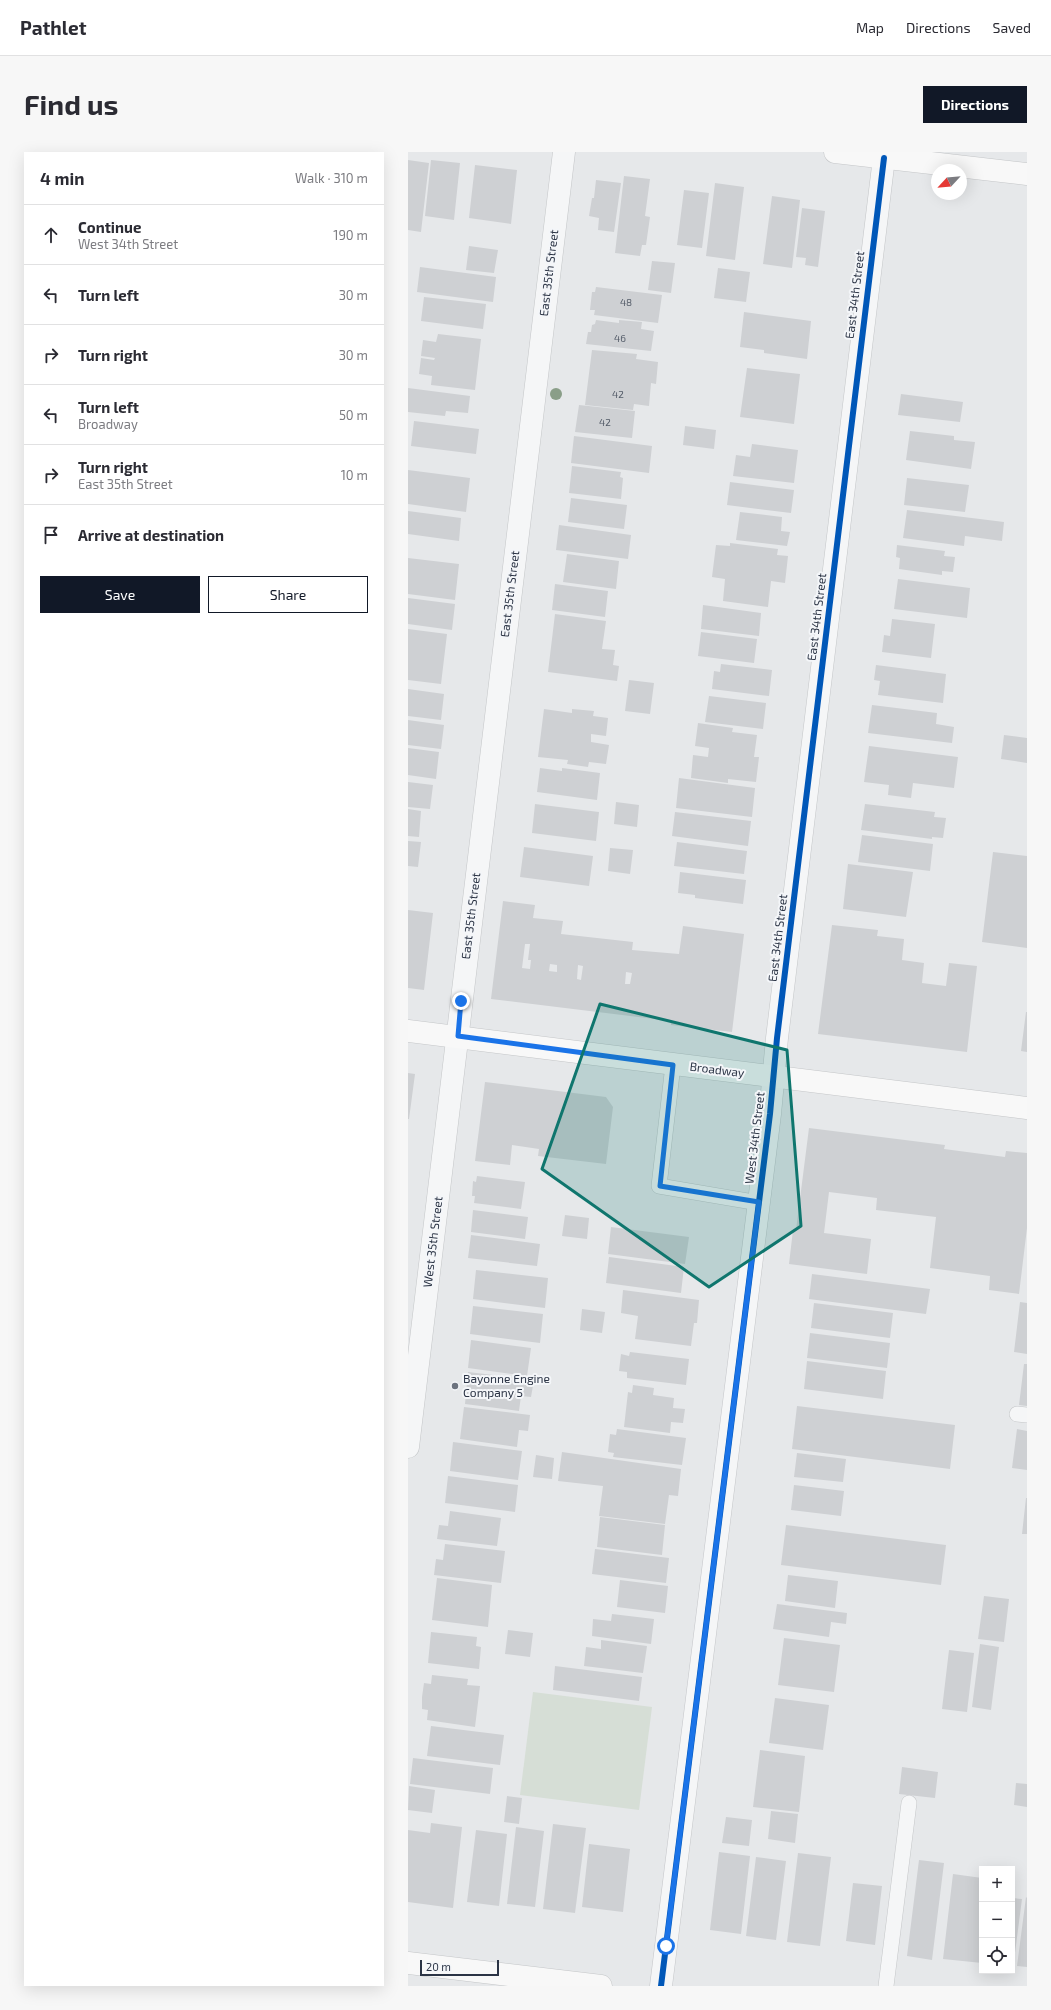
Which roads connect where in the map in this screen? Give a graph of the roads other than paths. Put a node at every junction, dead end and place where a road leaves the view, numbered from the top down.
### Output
1 (564, 152) edge
2 (835, 152) edge
3 (884, 155) edge
4 (1027, 174) edge
5 (408, 1031) edge
6 (458, 1036) junction
7 (673, 1065) junction
8 (773, 1077) junction
9 (1027, 1108) edge
10 (759, 1202) junction
11 (408, 1447) edge
12 (909, 1803) dead end
13 (408, 1963) edge
14 (601, 1986) edge
15 (661, 1986) edge
16 (886, 1986) edge

1 - 6 street, East 35th Street
2 - 3 street
3 - 4 street
3 - 8 street, East 34th Street
5 - 6 street, Broadway
6 - 7 street, Broadway
6 - 11 street, West 35th Street
7 - 8 street, Broadway
7 - 10 lane
8 - 9 street, Broadway
8 - 10 street, West 34th Street
10 - 15 street, West 34th Street
12 - 16 lane
13 - 14 street

